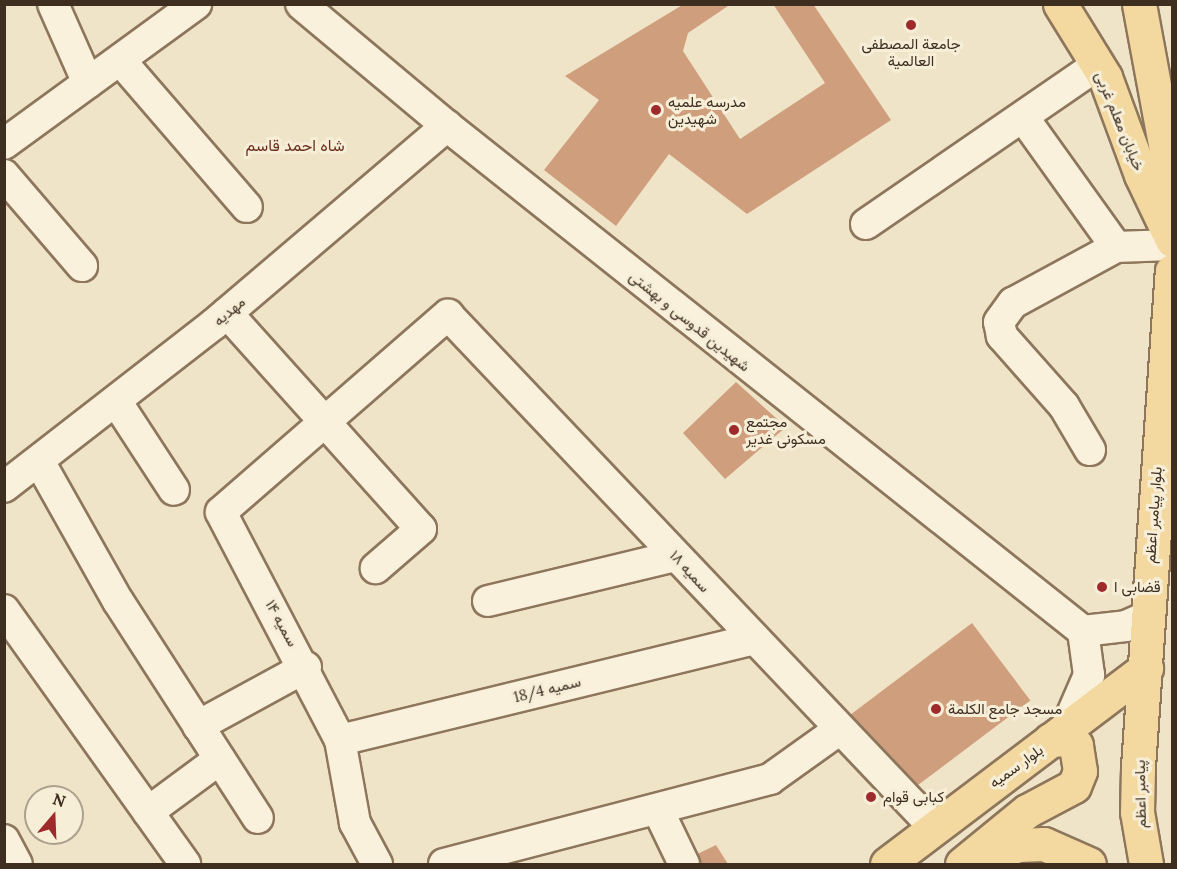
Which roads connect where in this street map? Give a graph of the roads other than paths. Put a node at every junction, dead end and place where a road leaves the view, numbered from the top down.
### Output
1 (53, 4) edge
2 (196, 4) edge
3 (301, 4) edge
4 (1060, 4) edge
5 (1139, 4) edge
6 (120, 60) junction
7 (1097, 65) junction
8 (88, 83) junction
9 (1023, 117) junction
10 (447, 126) junction
11 (4, 144) edge
12 (4, 175) edge
13 (1173, 182) edge
14 (247, 207) dead end
15 (866, 224) dead end
16 (1173, 243) edge
17 (1116, 247) junction
18 (82, 266) dead end
19 (1173, 271) edge
20 (227, 313) junction
21 (116, 401) junction
22 (323, 425) junction
23 (1090, 450) dead end
24 (39, 461) junction
25 (4, 487) edge
26 (174, 490) dead end
27 (676, 556) junction
28 (376, 568) dead end
29 (488, 601) dead end
30 (4, 610) edge
31 (1148, 616) junction
32 (1083, 631) junction
33 (755, 639) junction
34 (306, 667) junction
35 (1146, 668) junction
36 (1141, 724) joint
37 (198, 726) junction
38 (840, 729) junction
39 (1058, 734) junction
40 (340, 740) junction
41 (219, 759) junction
42 (658, 810) junction
43 (148, 812) junction
44 (258, 818) dead end
45 (933, 826) junction
46 (4, 840) edge
47 (16, 864) edge
48 (185, 864) edge
49 (377, 864) edge
50 (444, 864) edge
51 (684, 864) edge
52 (887, 864) edge
53 (963, 864) edge
54 (1089, 864) edge
55 (1146, 864) edge

1 - 8 street
2 - 6 street
3 - 10 street, شهیدین قدوسی و بهشتی
4 - 7 main road, خیابان معلم غربی
5 - 13 main road
6 - 8 street
6 - 14 street
7 - 9 street
7 - 16 main road, خیابان معلم غربی
8 - 11 street
9 - 15 street
9 - 17 street
10 - 20 street, مهدیه
10 - 32 street, شهیدین قدوسی و بهشتی
12 - 18 street
16 - 17 street
17 - 23 street
19 - 31 main road, بلوار پیامبر اعظم
20 - 21 street, مهدیه
20 - 22 street
21 - 24 street, مهدیه
21 - 26 street
22 - 27 street, سمیه ۱۸
22 - 28 street
22 - 34 street, سمیه ۱۴
24 - 25 street, مهدیه
24 - 37 street
27 - 29 street
27 - 33 street, سمیه ۱۸
30 - 43 street
31 - 32 street
31 - 35 main road, بلوار پیامبر اعظم
32 - 39 street
33 - 38 street, سمیه ۱۸
33 - 40 street, سمیه 18/4
34 - 37 street
34 - 40 street, سمیه ۱۴
35 - 36 main road, بلوار پیامبر اعظم
35 - 39 main road, بلوار سمیه
36 - 55 main road, پیامبر اعظم
37 - 41 street
38 - 42 street
38 - 45 street, سمیه ۱۸
39 - 45 main road, بلوار سمیه
39 - 53 main road
40 - 49 street, سمیه ۱۴
41 - 43 street
41 - 44 street
42 - 50 street
42 - 51 street
43 - 48 street
45 - 52 main road, بلوار سمیه
46 - 47 street
53 - 54 main road

